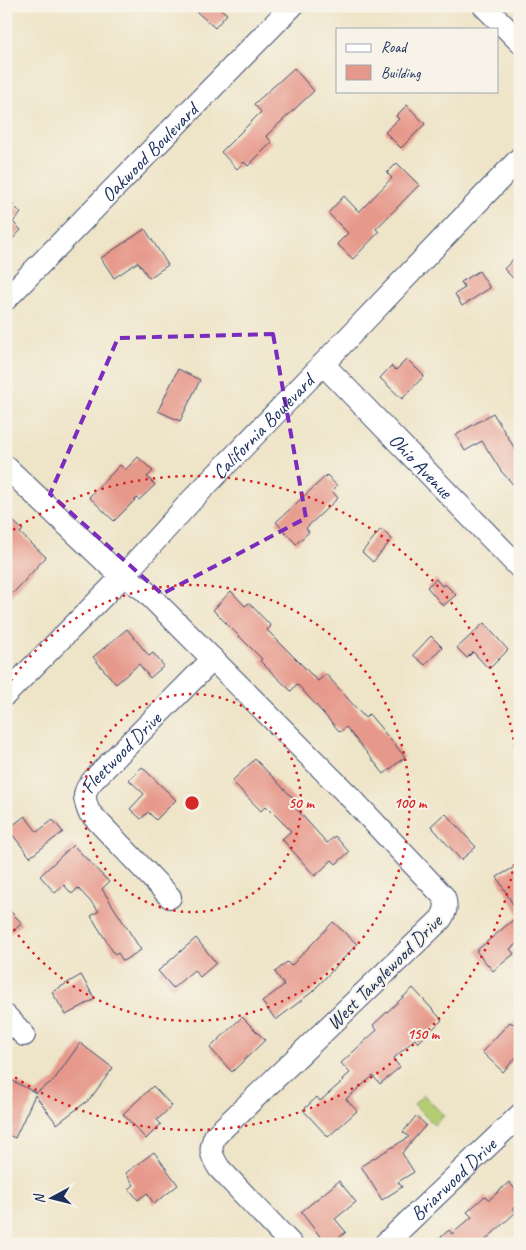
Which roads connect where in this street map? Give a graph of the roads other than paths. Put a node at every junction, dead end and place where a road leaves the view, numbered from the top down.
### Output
1 (292, 6) edge
2 (484, 6) edge
3 (520, 42) edge
4 (520, 158) edge
5 (6, 299) edge
6 (323, 364) junction
7 (6, 467) edge
8 (520, 568) edge
9 (124, 575) junction
10 (213, 659) junction
11 (6, 694) edge
12 (170, 897) dead end
13 (6, 1016) edge
14 (24, 1035) dead end
15 (520, 1115) edge
16 (291, 1244) edge
17 (385, 1244) edge

1 - 5 street, Oakwood Boulevard
2 - 3 street
4 - 6 street, California Boulevard
6 - 8 street, Ohio Avenue
6 - 9 street, California Boulevard
7 - 9 street, West Tanglewood Drive
9 - 10 street, West Tanglewood Drive
9 - 11 street, California Boulevard
10 - 12 street, Fleetwood Drive
10 - 16 street, West Tanglewood Drive
13 - 14 street
15 - 17 street, Briarwood Drive

